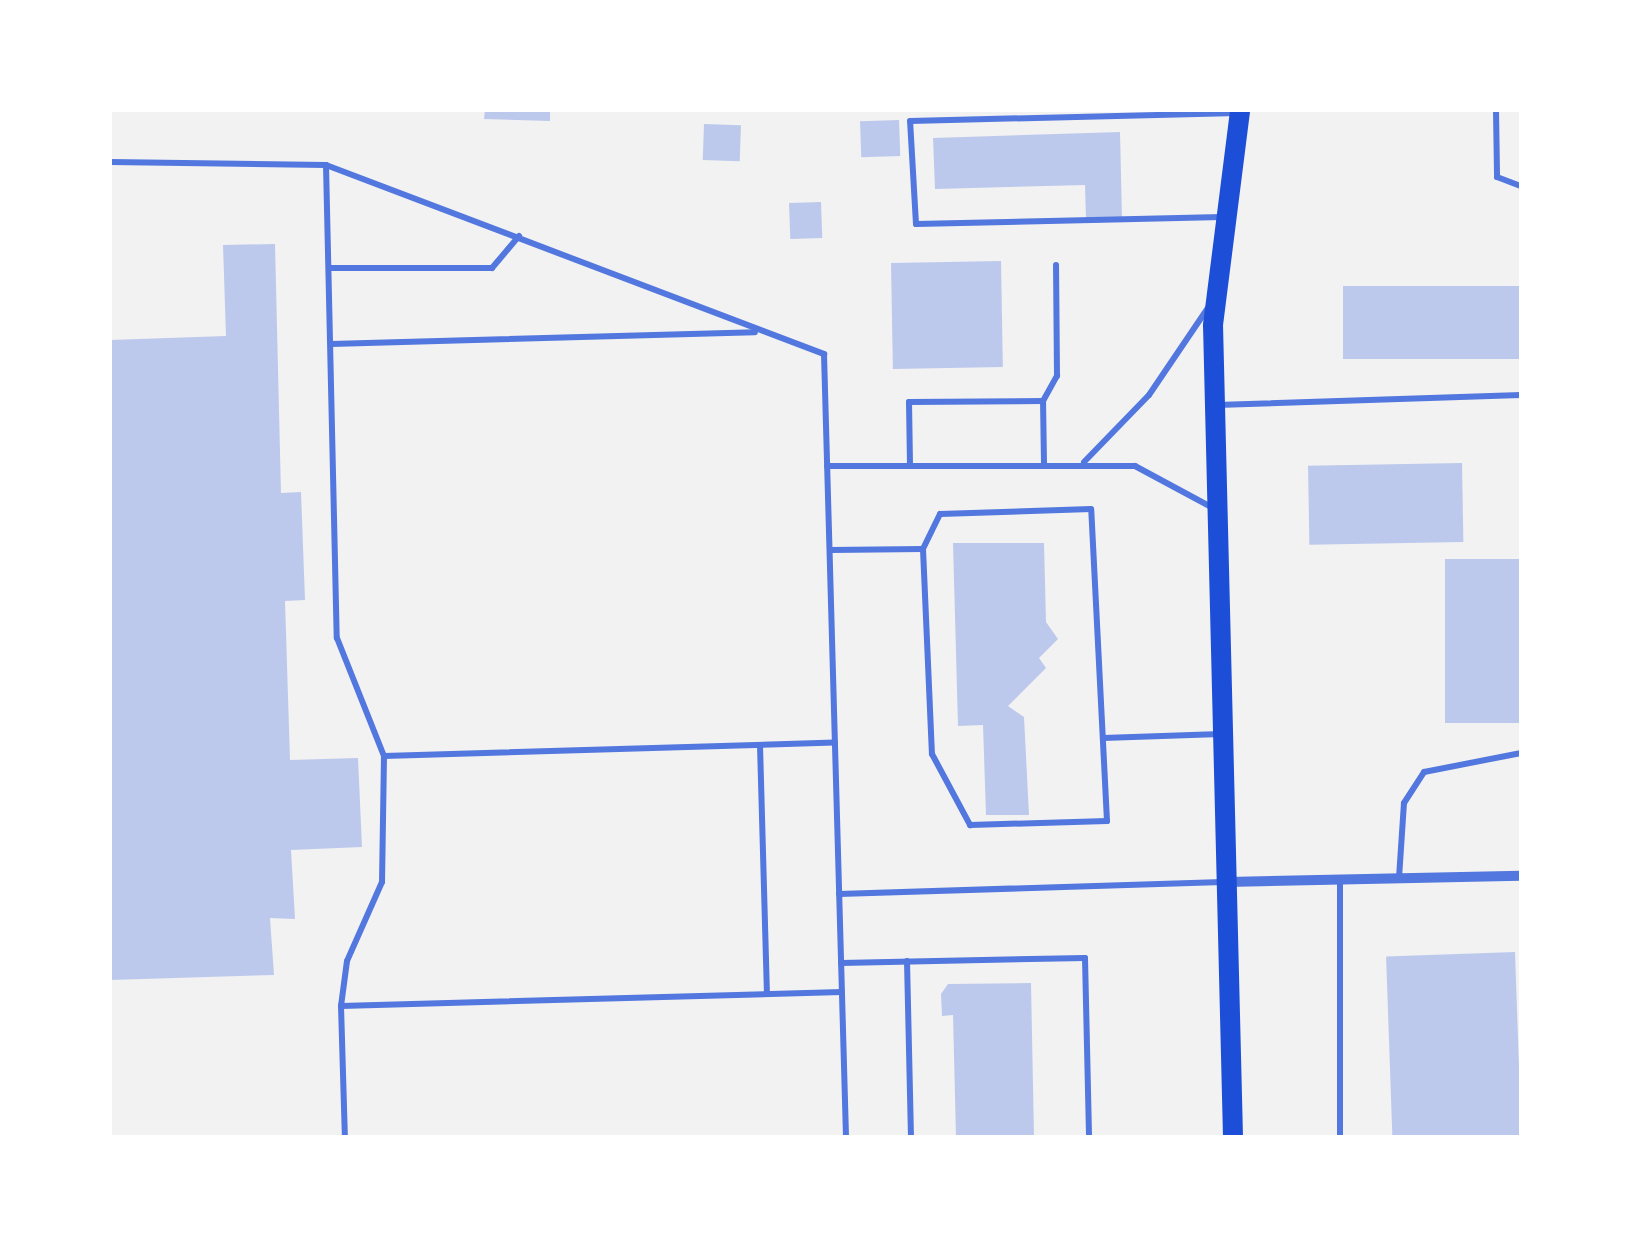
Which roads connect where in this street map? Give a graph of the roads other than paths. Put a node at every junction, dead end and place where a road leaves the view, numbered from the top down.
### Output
1 (1496, 110) edge
2 (1239, 112) edge
3 (110, 162) edge
4 (326, 165) junction
5 (1521, 186) edge
6 (1224, 217) junction
7 (519, 236) junction
8 (1056, 265) dead end
9 (329, 268) junction
10 (1216, 296) junction
11 (760, 332) junction
12 (331, 344) junction
13 (1521, 395) edge
14 (1044, 400) junction
15 (1214, 405) junction
16 (1084, 462) junction
17 (1044, 463) junction
18 (910, 465) junction
19 (827, 466) junction
20 (1214, 508) junction
21 (923, 548) junction
22 (830, 550) junction
23 (1222, 734) junction
24 (1103, 738) junction
25 (835, 743) junction
26 (760, 745) junction
27 (1521, 752) edge
28 (384, 756) junction
29 (1521, 876) edge
30 (1400, 879) junction
31 (1340, 880) junction
32 (1226, 882) junction
33 (840, 894) junction
34 (908, 961) junction
35 (842, 963) junction
36 (842, 992) junction
37 (768, 994) junction
38 (341, 1006) junction
39 (344, 1137) edge
40 (846, 1137) edge
41 (911, 1137) edge
42 (1089, 1137) edge
43 (1232, 1137) edge
44 (1340, 1137) edge

1 - 5 lane
2 - 6 main road
2 - 6 lane
3 - 4 lane
4 - 7 lane
4 - 9 lane
6 - 10 main road
7 - 9 lane
7 - 11 lane
8 - 14 lane
9 - 12 lane
10 - 15 main road
10 - 16 lane
11 - 12 lane
11 - 19 lane
12 - 28 lane
13 - 15 lane
14 - 17 lane
14 - 18 lane
15 - 20 main road
16 - 17 lane
16 - 20 lane
17 - 18 lane
18 - 19 lane
19 - 22 lane
20 - 23 main road
21 - 22 lane
21 - 24 lane
21 - 24 lane
22 - 25 lane
23 - 24 lane
23 - 32 main road
25 - 26 lane
25 - 33 lane
26 - 28 lane
26 - 37 lane
27 - 30 lane
28 - 38 lane
29 - 30 street
30 - 31 street
31 - 32 street
31 - 44 lane
32 - 33 lane
32 - 43 main road
33 - 35 lane
34 - 35 lane
34 - 41 lane
34 - 42 lane
35 - 36 lane
36 - 37 lane
36 - 40 lane
37 - 38 lane
38 - 39 lane

